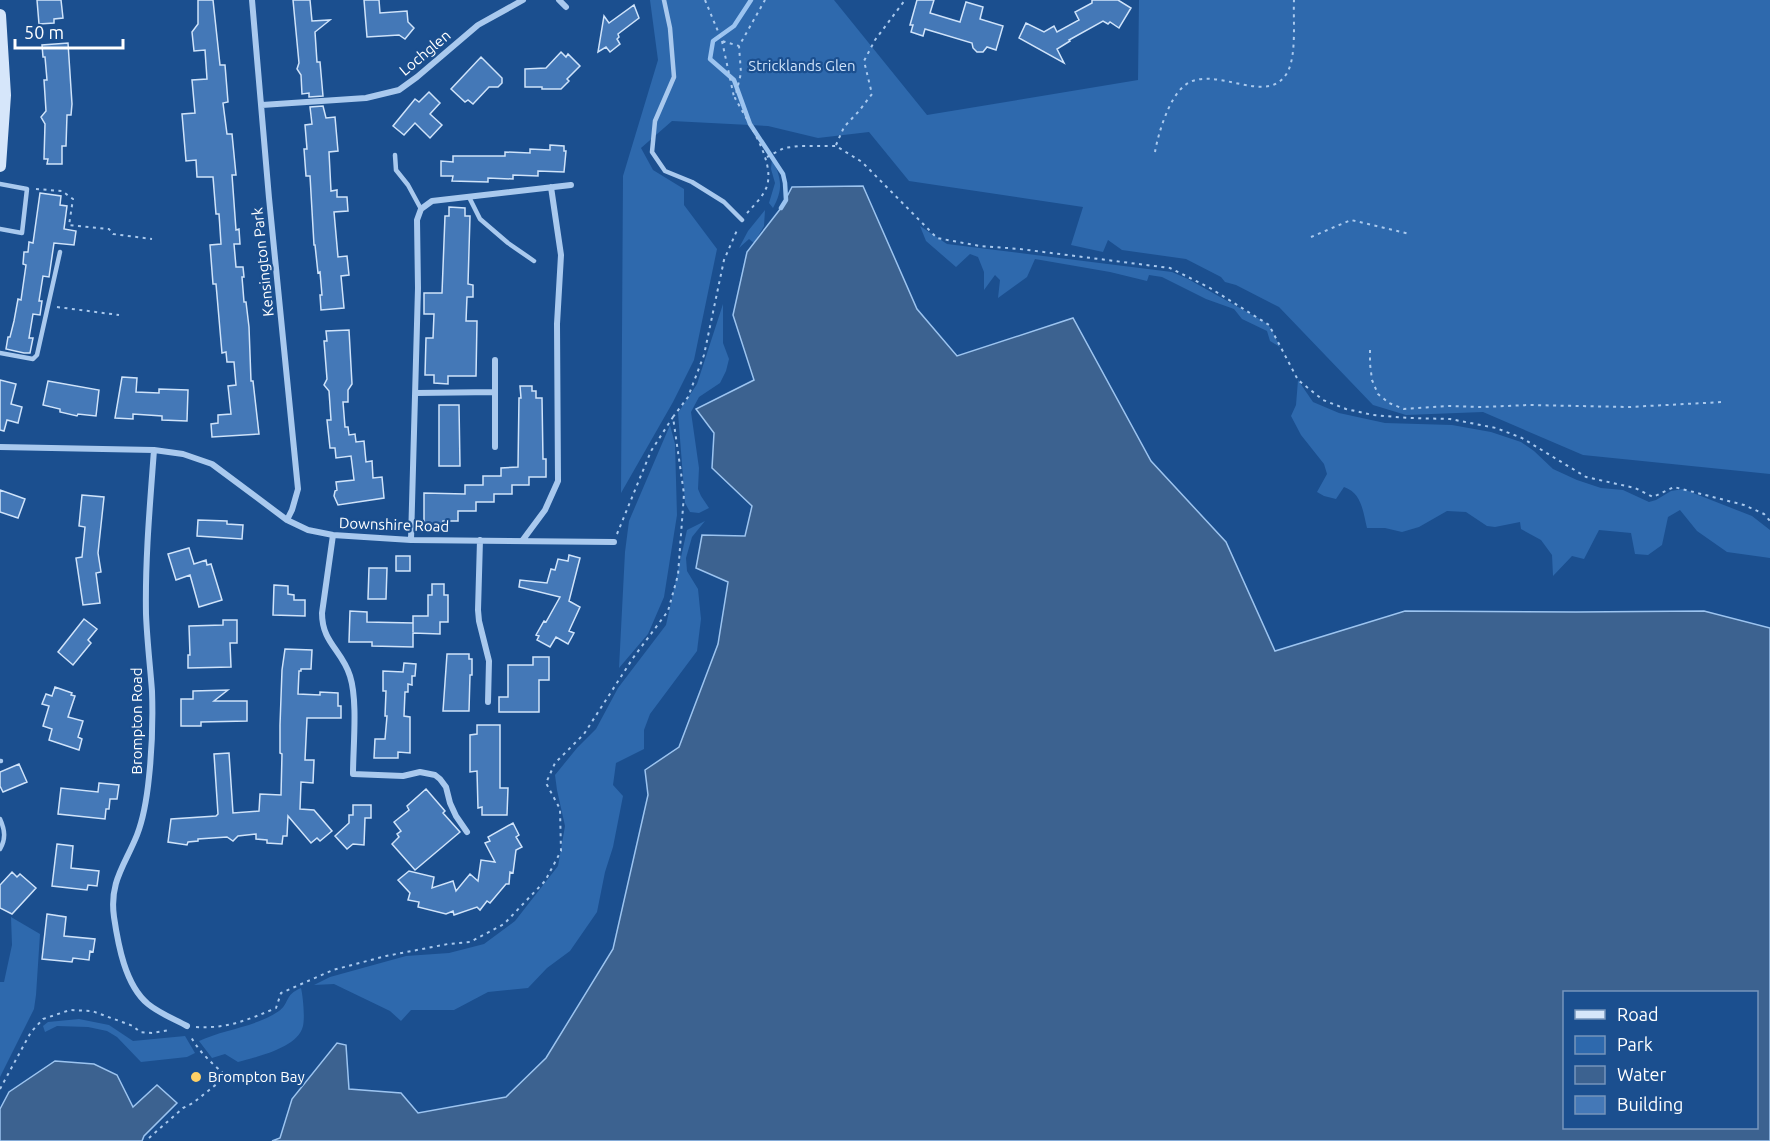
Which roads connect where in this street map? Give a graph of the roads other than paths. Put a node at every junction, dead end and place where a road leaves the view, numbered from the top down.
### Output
1 (252, 0) edge
2 (523, 0) edge
3 (559, 0) edge
4 (664, 0) edge
5 (566, 8) dead end
6 (0, 15) edge
7 (262, 105) junction
8 (395, 155) dead end
9 (0, 166) edge
10 (0, 184) edge
11 (571, 184) dead end
12 (551, 187) junction
13 (468, 197) junction
14 (421, 209) junction
15 (742, 220) road end
16 (0, 229) edge
17 (60, 252) dead end
18 (534, 261) dead end
19 (0, 353) edge
20 (495, 360) dead end
21 (495, 392) junction
22 (416, 393) junction
23 (0, 447) edge
24 (495, 447) dead end
25 (154, 450) junction
26 (287, 520) junction
27 (333, 535) junction
28 (411, 540) junction
29 (480, 540) junction
30 (522, 541) junction
31 (614, 542) road end
32 (488, 702) dead end
33 (0, 819) edge
34 (467, 832) dead end
35 (0, 849) edge
36 (187, 1026) road end

1 - 7 street, Kensington Park
2 - 7 street, Lochglen
3 - 5 street
4 - 15 lane
6 - 9 street
7 - 26 street, Kensington Park
8 - 14 lane
10 - 16 lane
11 - 12 street
12 - 13 street
12 - 30 street
13 - 14 street
13 - 18 lane
14 - 22 street
17 - 19 lane
20 - 21 street
21 - 22 street
21 - 24 street
22 - 28 street
23 - 25 street, Downshire Road
25 - 26 street, Downshire Road
25 - 36 street, Brompton Road
26 - 27 street, Downshire Road
27 - 28 street, Downshire Road
27 - 34 street
28 - 29 street, Downshire Road
29 - 30 street, Downshire Road
29 - 32 street
30 - 31 street, Downshire Road
33 - 35 lane

